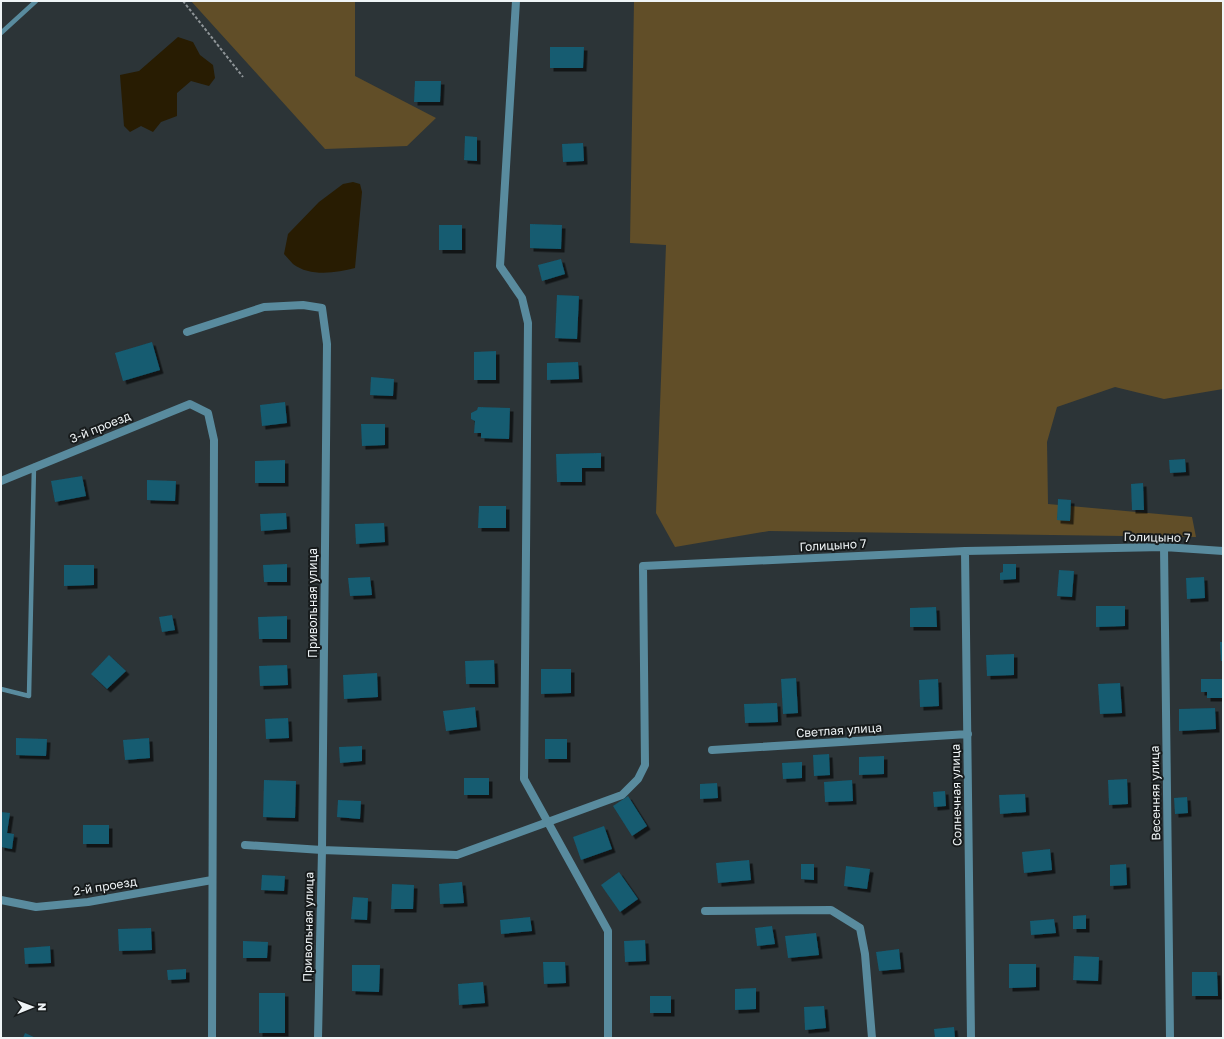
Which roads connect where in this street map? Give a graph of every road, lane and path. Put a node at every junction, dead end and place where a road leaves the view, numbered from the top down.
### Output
1 (36, 1) edge
2 (183, 1) edge
3 (516, 1) edge
4 (1, 33) edge
5 (243, 77) dead end
6 (187, 332) dead end
7 (34, 466) junction
8 (1, 481) edge
9 (1164, 547) junction
10 (965, 551) junction
11 (1223, 551) edge
12 (1, 689) edge
13 (968, 734) junction
14 (712, 750) dead end
15 (548, 823) junction
16 (245, 845) dead end
17 (322, 850) junction
18 (212, 880) junction
19 (1, 900) edge
20 (705, 911) dead end
21 (212, 1038) edge
22 (318, 1038) edge
23 (608, 1038) edge
24 (872, 1038) edge
25 (970, 1038) edge
26 (1170, 1038) edge

1 - 4 lane
2 - 5 path
3 - 15 street
6 - 17 street, Привольная улица
7 - 8 street, 3-й проезд
7 - 12 lane
7 - 18 street, 3-й проезд
9 - 10 street, Голицыно 7
9 - 11 street, Голицыно 7
9 - 26 street, Весенняя улица
10 - 13 street, Солнечная улица
10 - 15 street, Голицыно 7
13 - 14 street, Светлая улица
13 - 25 street, Солнечная улица
15 - 17 street
15 - 23 street
16 - 17 street
17 - 22 street, Привольная улица
18 - 19 street, 2-й проезд
18 - 21 street
20 - 24 street

